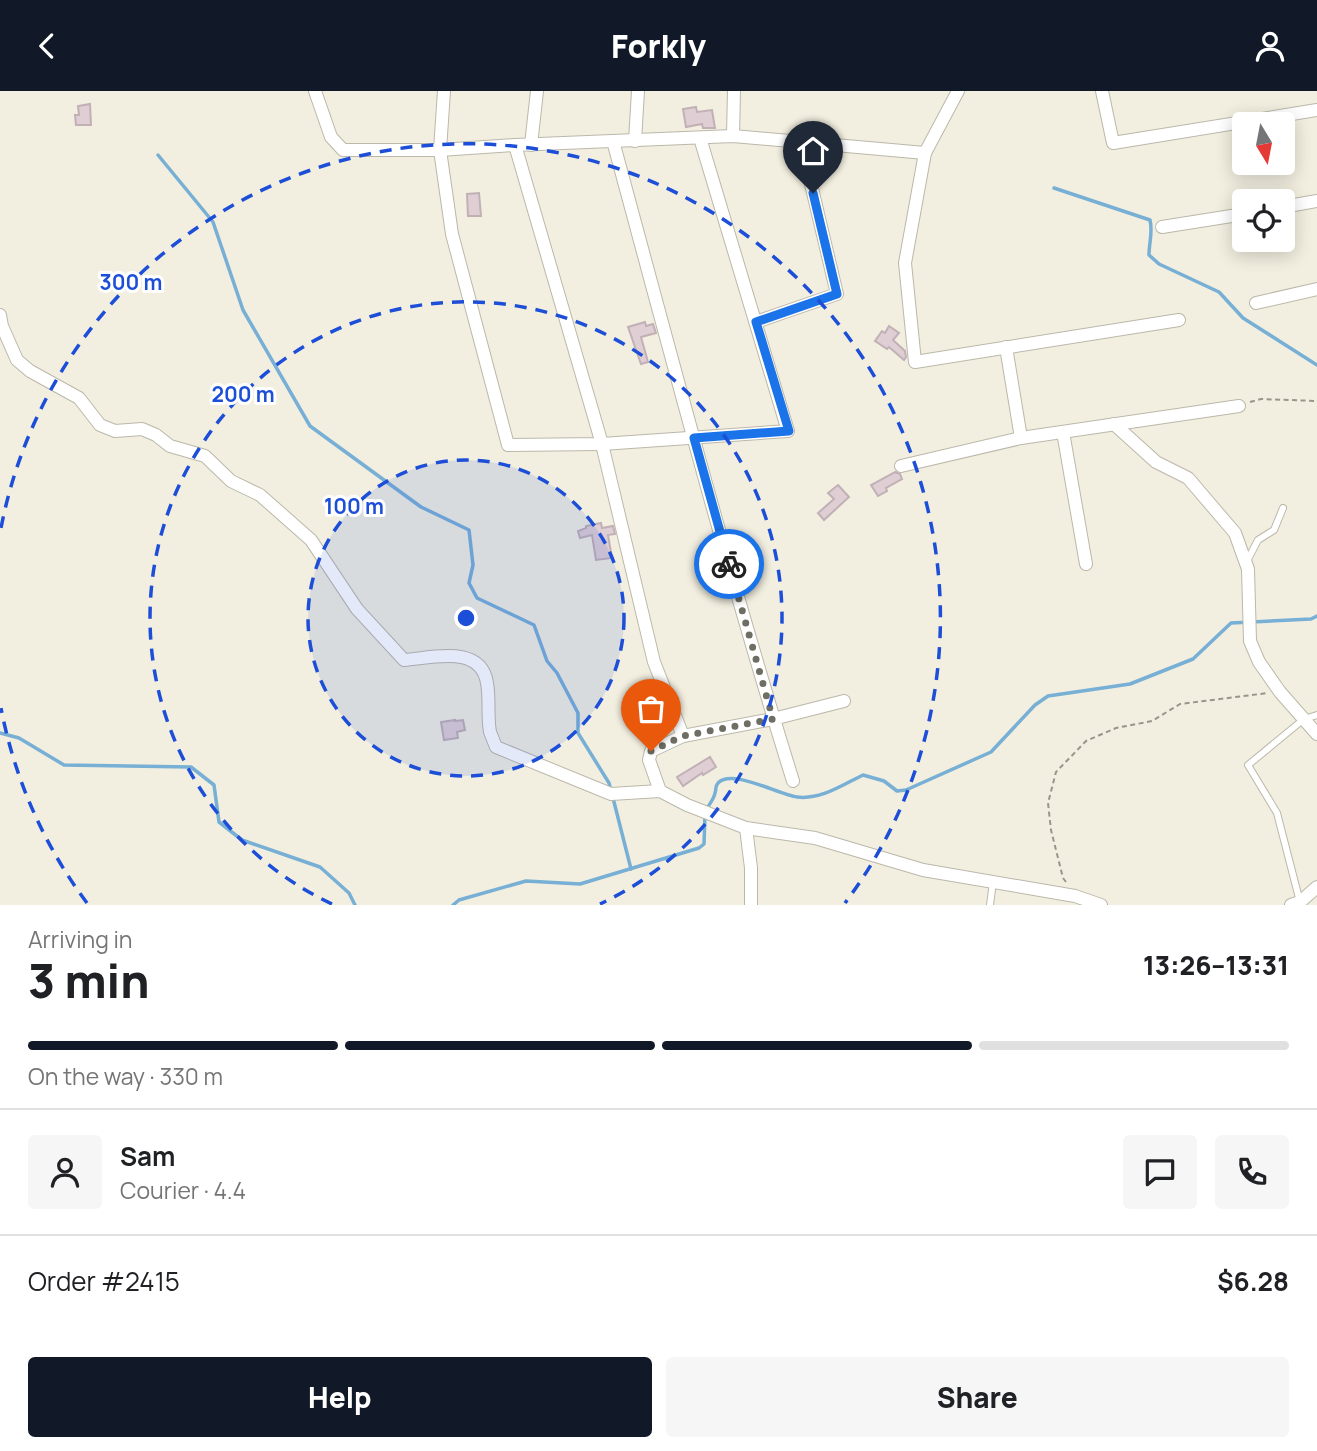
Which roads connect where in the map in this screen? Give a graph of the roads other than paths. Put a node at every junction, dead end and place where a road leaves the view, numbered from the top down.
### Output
1 (315, 91) edge
2 (444, 91) edge
3 (537, 91) edge
4 (638, 91) edge
5 (734, 91) edge
6 (958, 91) edge
7 (1102, 91) edge
8 (1317, 110) edge
9 (733, 137) junction
10 (700, 138) junction
11 (613, 141) junction
12 (635, 141) junction
13 (801, 142) junction
14 (515, 145) junction
15 (531, 145) junction
16 (440, 150) junction
17 (925, 153) junction
18 (1317, 201) edge
19 (1295, 205) edge
20 (1232, 215) edge
21 (1162, 227) dead end
22 (1317, 289) edge
23 (1256, 303) dead end
24 (0, 315) edge
25 (1179, 320) dead end
26 (756, 322) junction
27 (1006, 347) junction
28 (1239, 406) road end
29 (1114, 424) junction
30 (1063, 432) junction
31 (694, 438) junction
32 (1021, 438) junction
33 (602, 444) junction
34 (901, 466) dead end
35 (1283, 508) dead end
36 (1246, 564) junction
37 (1086, 565) dead end
38 (844, 701) dead end
39 (1311, 717) edge
40 (773, 719) junction
41 (1317, 734) edge
42 (683, 736) junction
43 (793, 781) dead end
44 (660, 791) junction
45 (746, 828) junction
46 (993, 882) junction
47 (1317, 887) edge
48 (1078, 902) edge
49 (1295, 903) edge
50 (751, 905) edge
51 (990, 905) edge
52 (1101, 905) edge

1 - 16 street
2 - 16 street
3 - 15 street
4 - 12 street
5 - 9 street
6 - 17 street
7 - 8 street
9 - 10 street
9 - 13 street
10 - 12 street
10 - 26 street
11 - 12 street
11 - 15 street
11 - 31 street
13 - 17 street
13 - 26 street
14 - 15 street
14 - 16 street
14 - 33 street
16 - 33 street
17 - 27 street
18 - 19 street
20 - 21 street
22 - 23 street
24 - 44 street
25 - 27 street
26 - 31 street
27 - 32 street
28 - 29 street
29 - 30 street
29 - 36 street
30 - 32 street
30 - 37 street
31 - 33 street
31 - 40 street
32 - 34 street
33 - 42 street
35 - 36 lane
36 - 39 street
38 - 40 street
39 - 41 street
39 - 49 lane
40 - 42 street
40 - 43 street
42 - 44 street
44 - 45 street
45 - 46 street
45 - 50 street
46 - 48 street
46 - 51 lane
47 - 49 street
48 - 52 street

